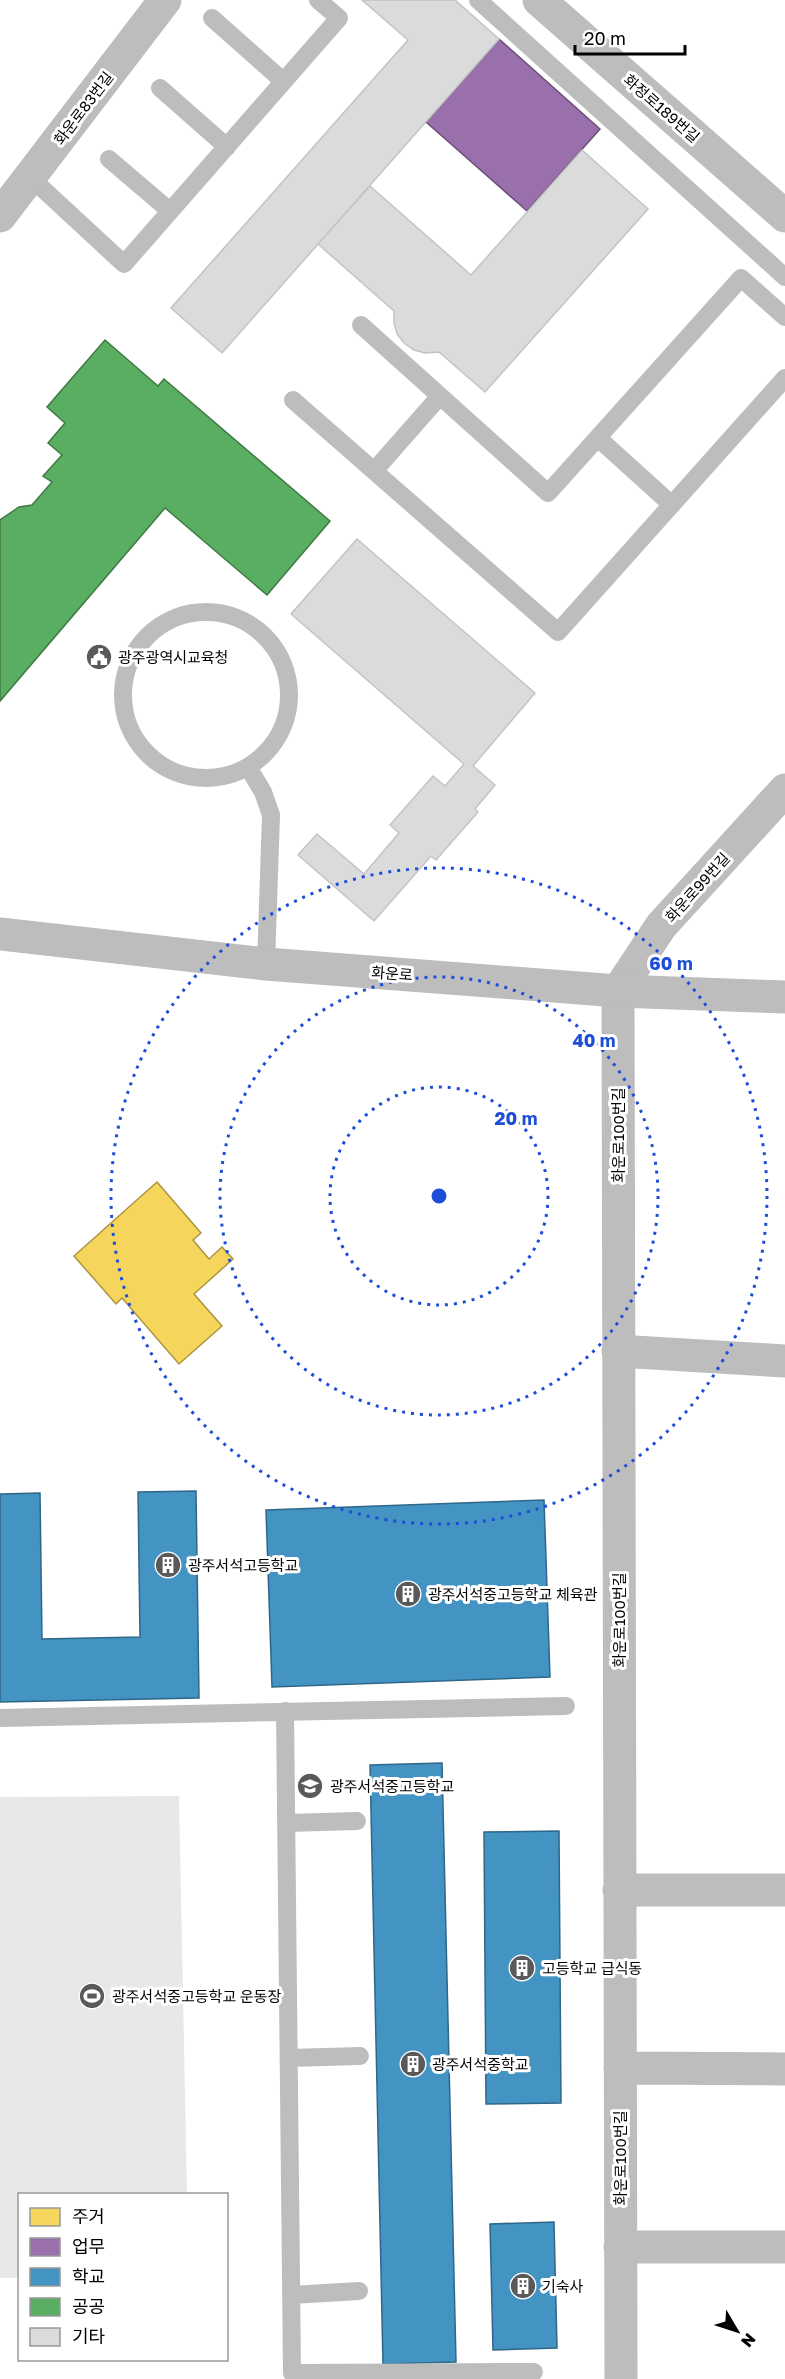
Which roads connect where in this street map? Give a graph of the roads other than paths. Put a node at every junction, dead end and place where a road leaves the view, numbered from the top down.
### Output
1 (165, 0) edge
2 (318, 0) edge
3 (478, 0) edge
4 (539, 0) edge
5 (212, 18) dead end
6 (284, 81) junction
7 (160, 88) dead end
8 (226, 147) junction
9 (109, 159) dead end
10 (30, 177) junction
11 (170, 211) junction
12 (0, 216) edge
13 (785, 216) edge
14 (785, 277) edge
15 (785, 318) edge
16 (361, 325) dead end
17 (785, 378) edge
18 (440, 396) junction
19 (293, 400) dead end
20 (598, 438) junction
21 (374, 471) junction
22 (672, 505) junction
23 (248, 767) junction
24 (785, 790) edge
25 (0, 934) edge
26 (266, 964) junction
27 (618, 991) junction
28 (785, 997) edge
29 (618, 1351) junction
30 (785, 1361) edge
31 (566, 1706) dead end
32 (285, 1711) junction
33 (0, 1718) edge
34 (357, 1821) dead end
35 (286, 1823) junction
36 (619, 1890) junction
37 (785, 1890) edge
38 (360, 2055) dead end
39 (289, 2058) junction
40 (620, 2068) junction
41 (785, 2069) edge
42 (620, 2247) junction
43 (785, 2247) edge
44 (359, 2291) dead end
45 (291, 2295) junction
46 (534, 2372) dead end
47 (621, 2379) edge

1 - 10 street, 화운로83번길
2 - 6 lane
3 - 14 lane
4 - 13 street, 화정로189번길
5 - 6 lane
6 - 8 lane
7 - 8 lane
8 - 11 lane
9 - 11 lane
10 - 11 lane
10 - 12 street, 화운로83번길
15 - 20 lane
16 - 18 lane
17 - 22 lane
18 - 20 lane
18 - 21 lane
19 - 21 lane
20 - 22 lane
21 - 22 lane
23 - 23 lane
23 - 26 lane
24 - 27 street, 화운로99번길
25 - 26 street, 화운로
26 - 27 street, 화운로
27 - 28 street, 화운로
27 - 29 street, 화운로100번길
29 - 30 street
29 - 36 street, 화운로100번길
31 - 32 lane
32 - 33 lane
32 - 35 lane
34 - 35 lane
35 - 39 lane
36 - 37 street
36 - 40 street, 화운로100번길
38 - 39 lane
39 - 45 lane
40 - 41 street
40 - 42 street, 화운로100번길
42 - 43 street
42 - 47 street, 화운로100번길
44 - 45 lane
45 - 46 lane

